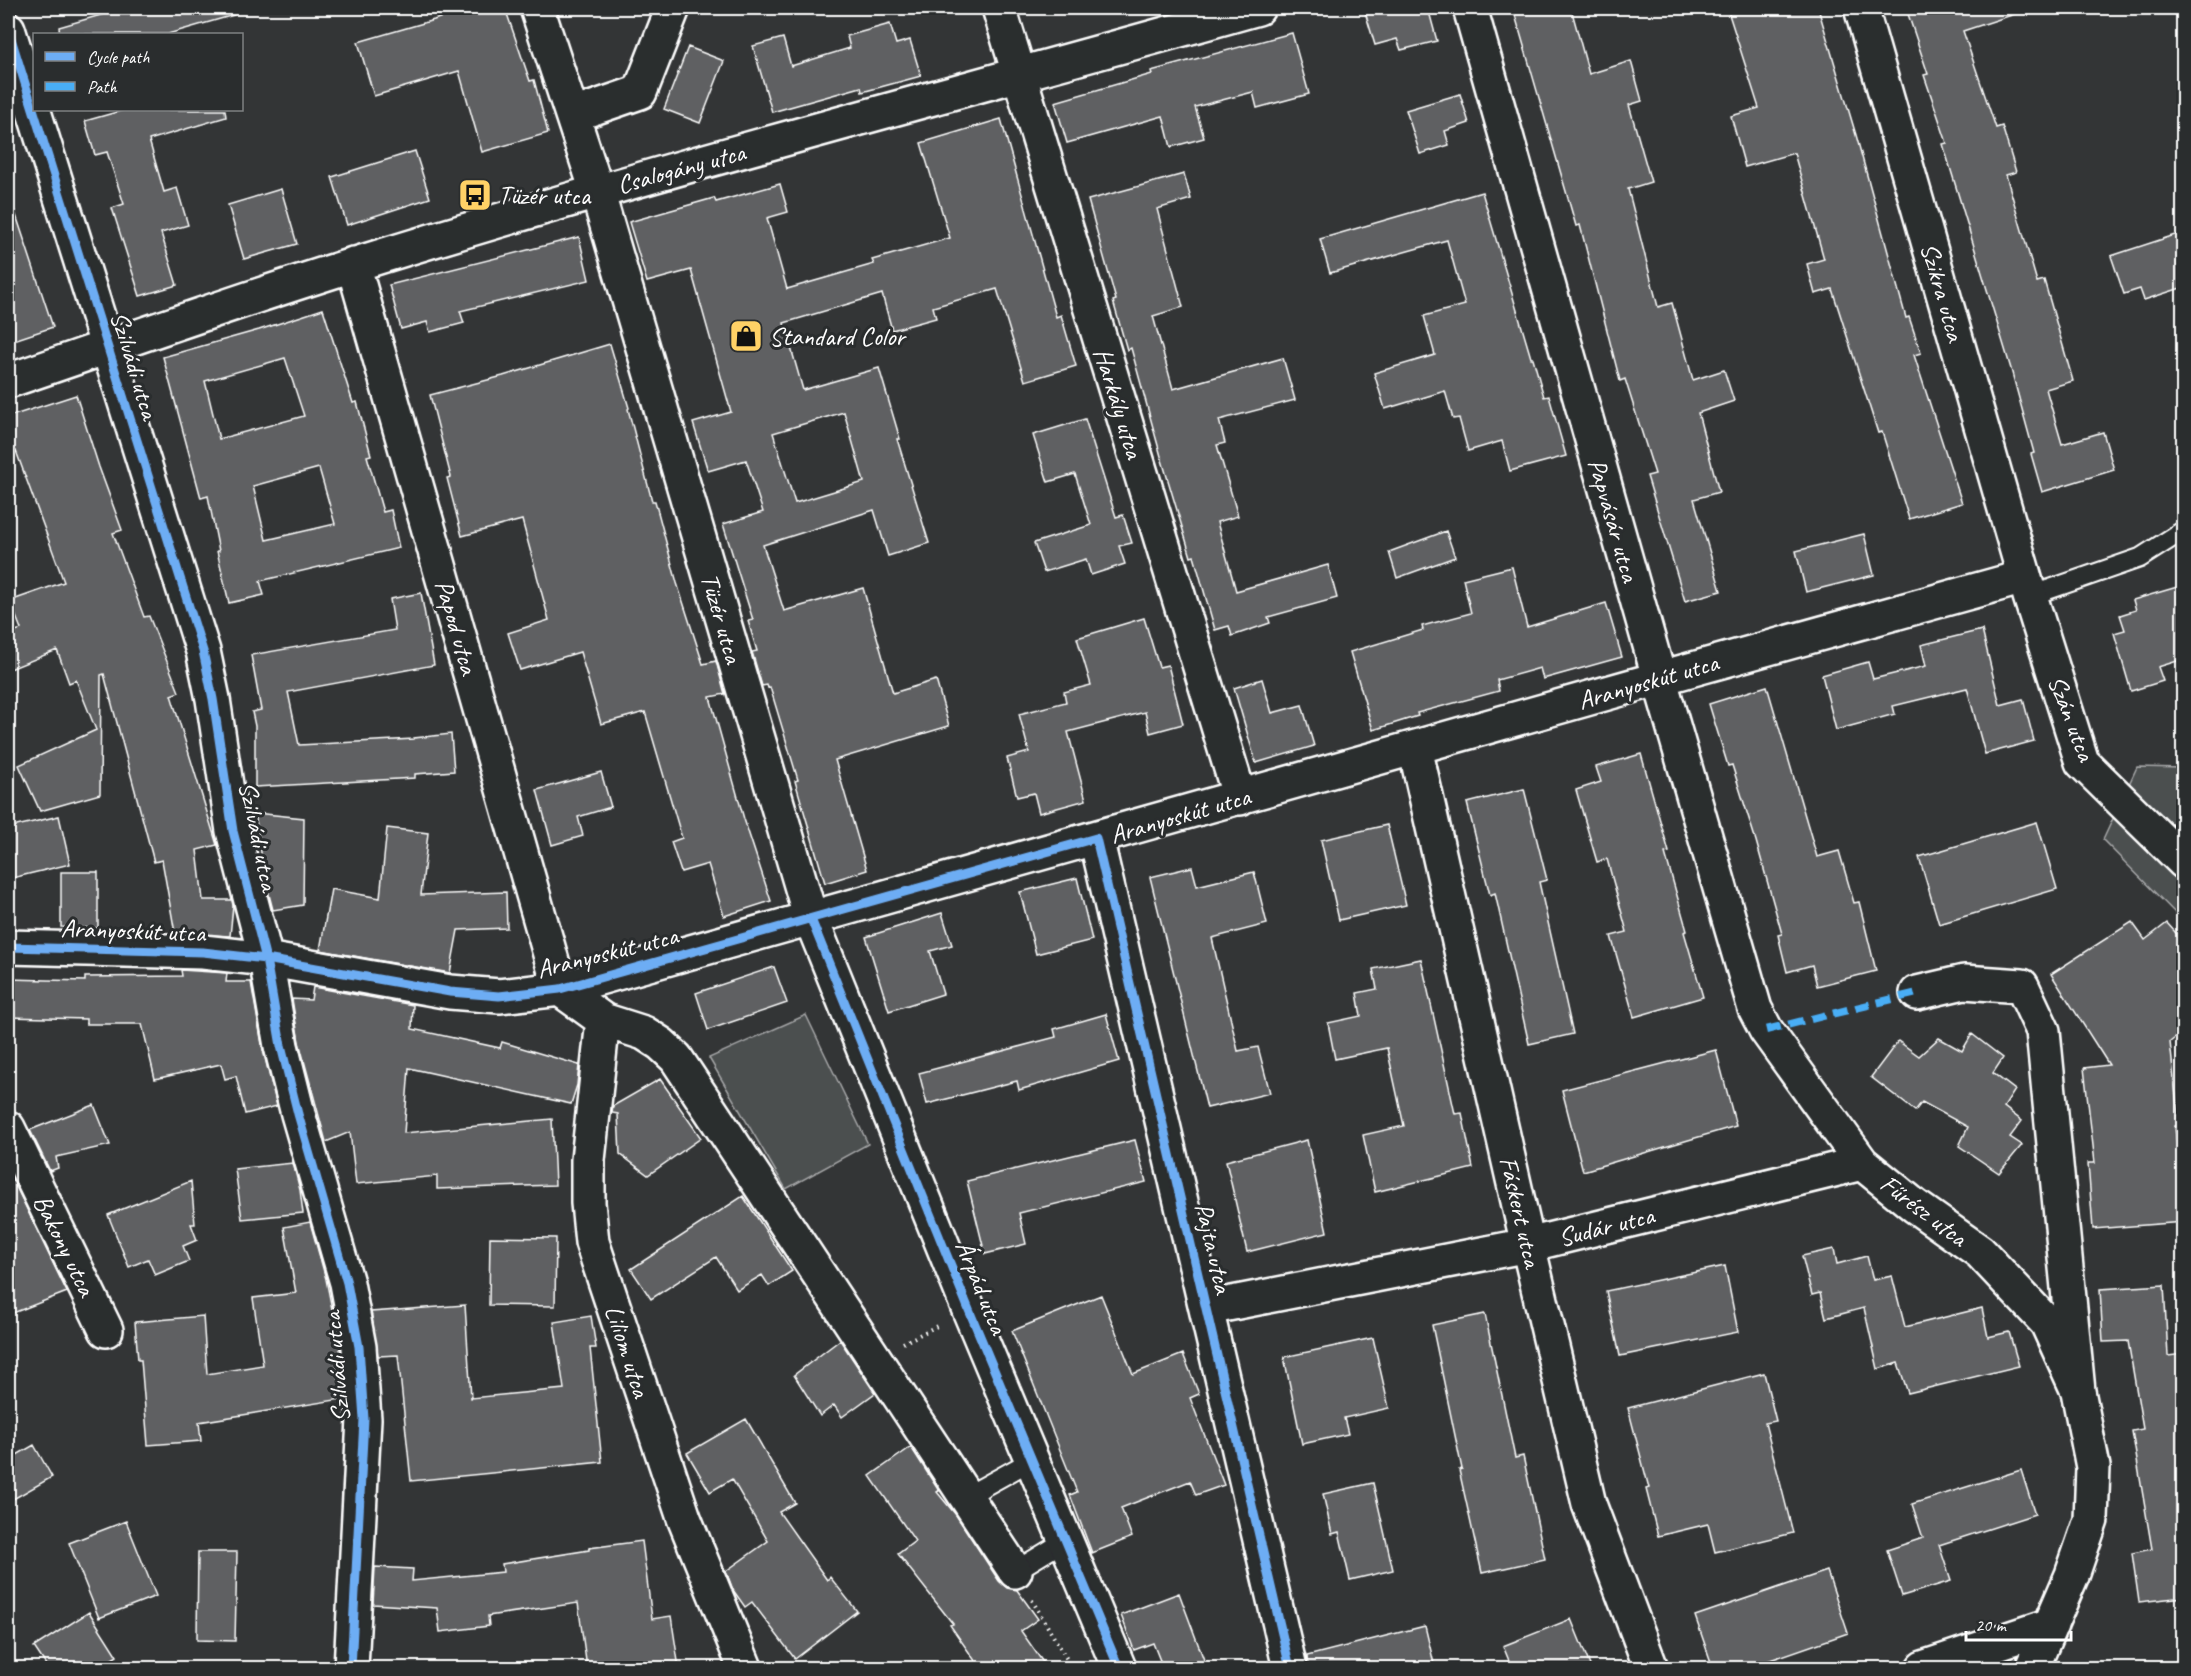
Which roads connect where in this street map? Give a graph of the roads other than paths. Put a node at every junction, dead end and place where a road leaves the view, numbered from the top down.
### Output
1 (537, 8) edge
2 (673, 8) edge
3 (999, 8) edge
4 (1258, 8) edge
5 (1470, 8) edge
6 (1861, 8) edge
7 (8, 29) edge
8 (1020, 75) junction
9 (33, 109) edge
10 (34, 111) edge
11 (573, 115) junction
12 (597, 191) junction
13 (353, 264) junction
14 (107, 347) junction
15 (8, 381) edge
16 (2184, 530) edge
17 (2027, 586) junction
18 (1659, 677) junction
19 (1415, 748) junction
20 (1240, 798) junction
21 (1096, 838) junction
22 (2184, 862) edge
23 (811, 919) junction
24 (8, 947) edge
25 (266, 959) junction
26 (560, 989) junction
27 (1917, 993) dead end
28 (603, 1020) junction
29 (1766, 1030) joint
30 (8, 1128) edge
31 (1862, 1163) junction
32 (1528, 1245) junction
33 (1207, 1308) junction
34 (106, 1330) dead end
35 (2078, 1391) junction
36 (1032, 1460) junction
37 (965, 1497) junction
38 (1066, 1540) junction
39 (1014, 1571) joint
40 (2051, 1625) junction
41 (351, 1668) edge
42 (745, 1668) edge
43 (1119, 1668) edge
44 (1290, 1668) edge
45 (1651, 1668) edge
46 (1923, 1668) edge
47 (2032, 1668) edge

1 - 11 street, Tüzér utca
2 - 11 street
3 - 8 street, Harkály utca
4 - 8 street, Csalogány utca
5 - 18 street, Papvásár utca
6 - 17 street, Szikra utca
7 - 9 street, Szilvádi utca
8 - 12 street, Csalogány utca
8 - 20 street, Harkály utca
10 - 14 street, Szilvádi utca
11 - 12 street, Tüzér utca
12 - 13 street, Csalogány utca
12 - 23 street, Tüzér utca
13 - 14 street, Csalogány utca
13 - 26 street, Papod utca
14 - 15 street, Csalogány utca
14 - 25 street, Szilvádi utca
16 - 17 lane, Aranyoskút utca
17 - 18 street, Aranyoskút utca
17 - 22 street, Szán utca
18 - 19 street, Aranyoskút utca
18 - 29 street, Papvásár utca
19 - 20 street, Aranyoskút utca
19 - 32 street, Fáskert utca
20 - 21 street, Aranyoskút utca
21 - 23 street, Aranyoskút utca
21 - 33 street, Pajta utca
23 - 26 street, Aranyoskút utca
23 - 36 street, Árpád utca
24 - 25 street, Aranyoskút utca
25 - 26 street, Aranyoskút utca
25 - 41 street, Szilvádi utca
26 - 28 street
27 - 35 street, Fűrész utca
28 - 37 street
28 - 42 street, Liliom utca
29 - 31 street, Fűrész utca
30 - 34 street, Bakony utca
31 - 32 street, Sudár utca
31 - 35 street, Fűrész utca
32 - 33 street, Sudár utca
32 - 45 street, Fáskert utca
33 - 44 street, Pajta utca
35 - 40 street, Fűrész utca
36 - 37 lane
36 - 38 street, Árpád utca
37 - 39 street
38 - 39 lane
38 - 43 street, Árpád utca
40 - 46 street
40 - 47 street, Fűrész utca

